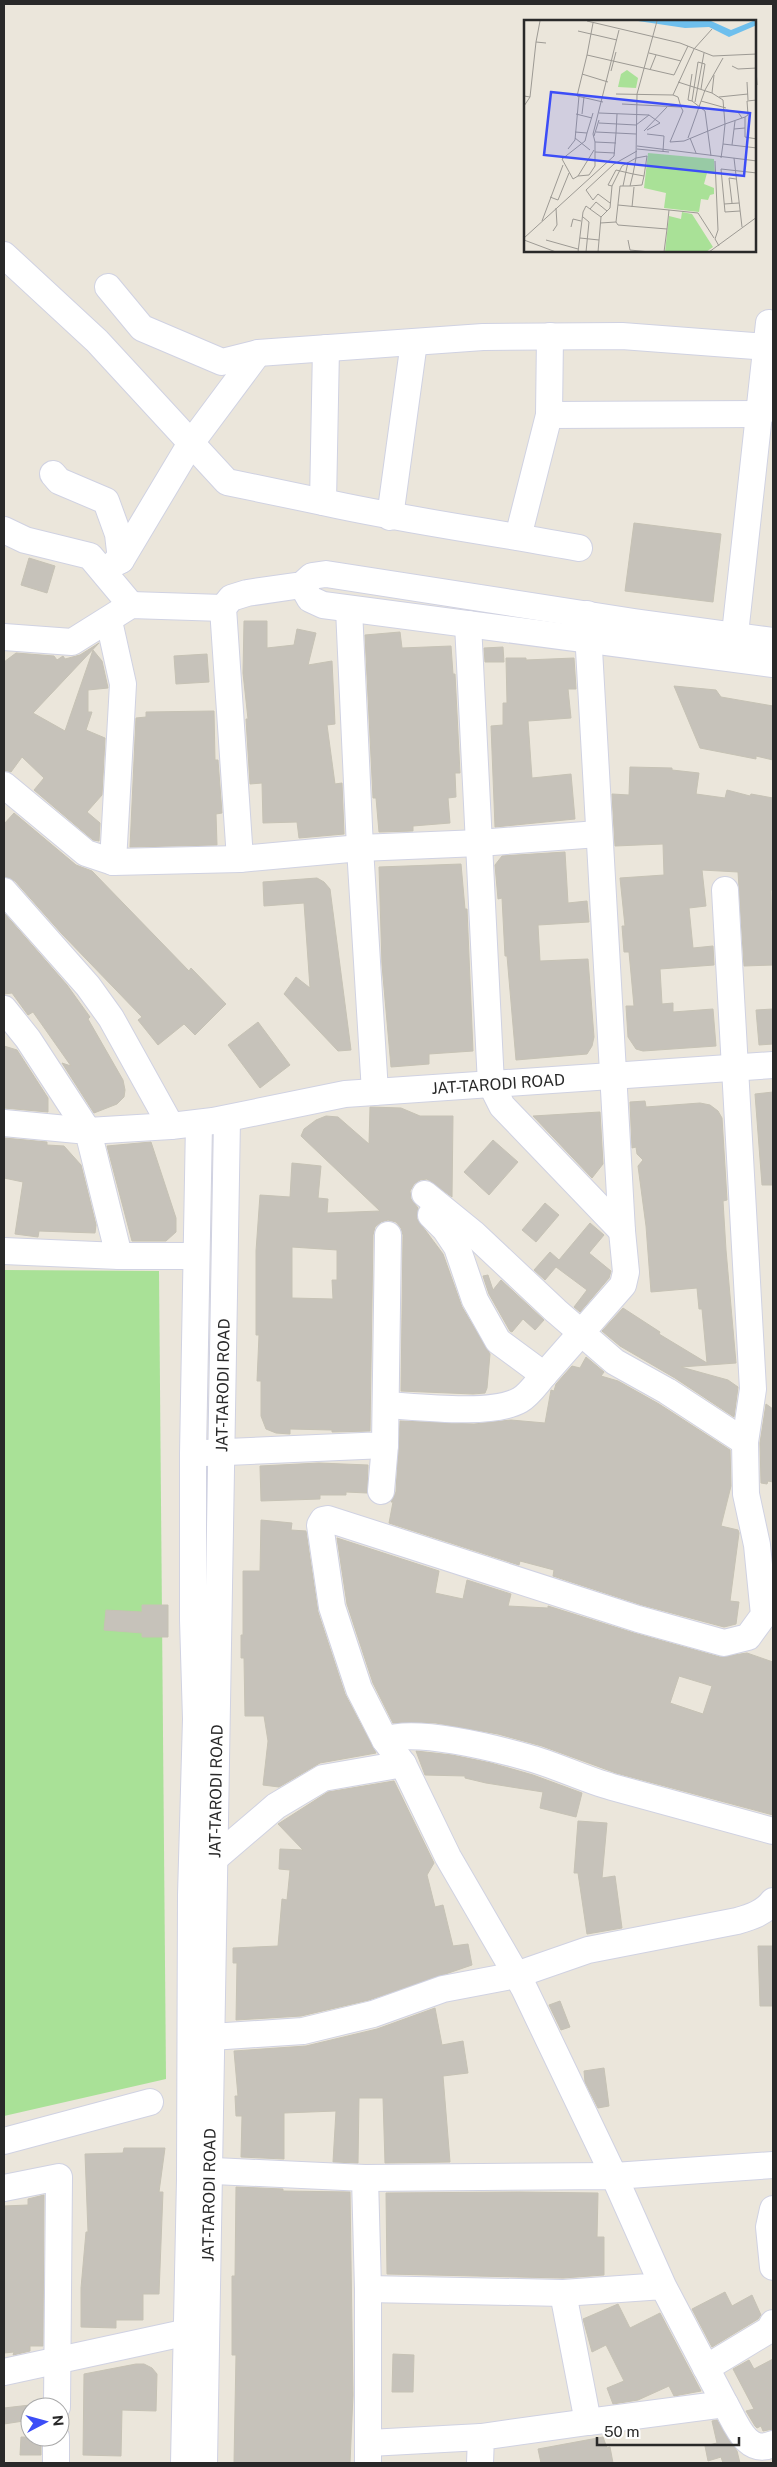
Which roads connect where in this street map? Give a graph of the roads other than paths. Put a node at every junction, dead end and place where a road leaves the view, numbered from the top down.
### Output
1 (4, 255) edge
2 (108, 287) dead end
3 (770, 335) edge
4 (550, 336) junction
5 (414, 342) junction
6 (326, 348) junction
7 (258, 353) junction
8 (761, 414) junction
9 (549, 416) junction
10 (191, 443) junction
11 (53, 474) dead end
12 (323, 502) junction
13 (390, 517) junction
14 (4, 530) edge
15 (518, 537) junction
16 (579, 548) dead end
17 (110, 564) junction
18 (302, 585) junction
19 (131, 605) junction
20 (224, 608) junction
21 (349, 608) junction
22 (109, 621) junction
23 (468, 624) junction
24 (588, 627) junction
25 (735, 634) junction
26 (4, 637) edge
27 (773, 641) edge
28 (721, 657) junction
29 (773, 664) edge
30 (4, 785) edge
31 (598, 834) junction
32 (479, 843) junction
33 (360, 848) junction
34 (240, 859) junction
35 (112, 862) junction
36 (725, 890) dead end
37 (4, 891) edge
38 (4, 1009) edge
39 (16, 1038) edge
40 (773, 1065) edge
41 (735, 1068) junction
42 (614, 1076) junction
43 (491, 1084) junction
44 (375, 1092) junction
45 (213, 1121) junction
46 (4, 1123) edge
47 (171, 1126) junction
48 (88, 1131) junction
49 (622, 1231) junction
50 (388, 1234) dead end
51 (4, 1251) edge
52 (119, 1256) junction
53 (196, 1256) junction
54 (582, 1334) junction
55 (544, 1375) junction
56 (386, 1405) junction
57 (746, 1442) junction
58 (385, 1445) junction
59 (220, 1452) junction
60 (192, 1454) junction
61 (381, 1491) dead end
62 (769, 1615) edge
63 (385, 1740) junction
64 (402, 1764) junction
65 (773, 1831) edge
66 (214, 1859) junction
67 (773, 1902) edge
68 (516, 1975) junction
69 (211, 2037) junction
70 (150, 2102) dead end
71 (4, 2141) edge
72 (773, 2165) edge
73 (200, 2170) junction
74 (614, 2176) junction
75 (365, 2178) junction
76 (4, 2188) edge
77 (773, 2209) edge
78 (773, 2267) edge
79 (663, 2286) junction
80 (368, 2289) junction
81 (563, 2293) junction
82 (773, 2323) edge
83 (197, 2330) junction
84 (58, 2360) junction
85 (706, 2368) junction
86 (4, 2372) edge
87 (57, 2397) edge
88 (725, 2404) junction
89 (588, 2422) junction
90 (481, 2437) junction
91 (773, 2444) edge
92 (56, 2447) edge
93 (368, 2453) edge
94 (56, 2463) edge
95 (184, 2463) edge
96 (204, 2463) edge
97 (480, 2463) edge

1 - 10 street
2 - 7 street
3 - 4 street
3 - 8 street
4 - 5 street
4 - 9 street
5 - 6 street
5 - 13 street
6 - 7 street
6 - 12 street
7 - 10 street
8 - 9 street
8 - 25 street
9 - 15 street
10 - 12 street
10 - 17 street
11 - 17 street
12 - 13 street
13 - 15 street
14 - 17 street
15 - 16 street
17 - 19 street
18 - 20 street
18 - 21 street
18 - 24 street
19 - 20 street
19 - 22 street
20 - 34 street
21 - 23 street
21 - 33 street
22 - 26 street
22 - 35 street
23 - 24 street
23 - 32 street
24 - 25 street
24 - 28 street
24 - 31 street
25 - 27 street
25 - 28 street
28 - 29 street
30 - 35 street
31 - 32 street
31 - 42 street
32 - 33 street
32 - 43 street
33 - 34 street
33 - 44 street
34 - 35 street
36 - 41 street
37 - 47 street
38 - 39 street
39 - 48 street
40 - 41 street, JAT-TARODI ROAD
41 - 42 street, JAT-TARODI ROAD
41 - 57 street
42 - 43 street, JAT-TARODI ROAD
42 - 49 street
43 - 44 street, JAT-TARODI ROAD
43 - 49 street
44 - 45 street, JAT-TARODI ROAD
45 - 47 street
45 - 53 street
45 - 59 street, JAT-TARODI ROAD
46 - 48 street
47 - 48 street
48 - 52 street
49 - 54 street
50 - 56 street
51 - 52 street
52 - 53 street
53 - 60 street
54 - 55 street
54 - 55 street
54 - 57 street
55 - 56 street
56 - 58 street
57 - 62 street
58 - 59 street
58 - 61 street
59 - 60 street
59 - 66 street, JAT-TARODI ROAD
60 - 73 street
62 - 63 street
63 - 64 street
63 - 65 street
64 - 66 street
64 - 68 street
66 - 69 street, JAT-TARODI ROAD
67 - 68 street
68 - 69 street
68 - 74 street
69 - 73 street, JAT-TARODI ROAD
70 - 71 street
72 - 74 street
73 - 75 street
73 - 83 street, JAT-TARODI ROAD
74 - 75 street
74 - 79 street
75 - 80 street
76 - 84 street
77 - 78 street
79 - 81 street
79 - 85 street
80 - 81 street
80 - 93 street
81 - 89 street
82 - 85 street
83 - 84 street
83 - 95 street
83 - 96 street, JAT-TARODI ROAD
84 - 86 street
84 - 87 street
85 - 88 street
88 - 89 street
88 - 91 street
89 - 90 street
90 - 93 street
90 - 97 street
92 - 94 street

